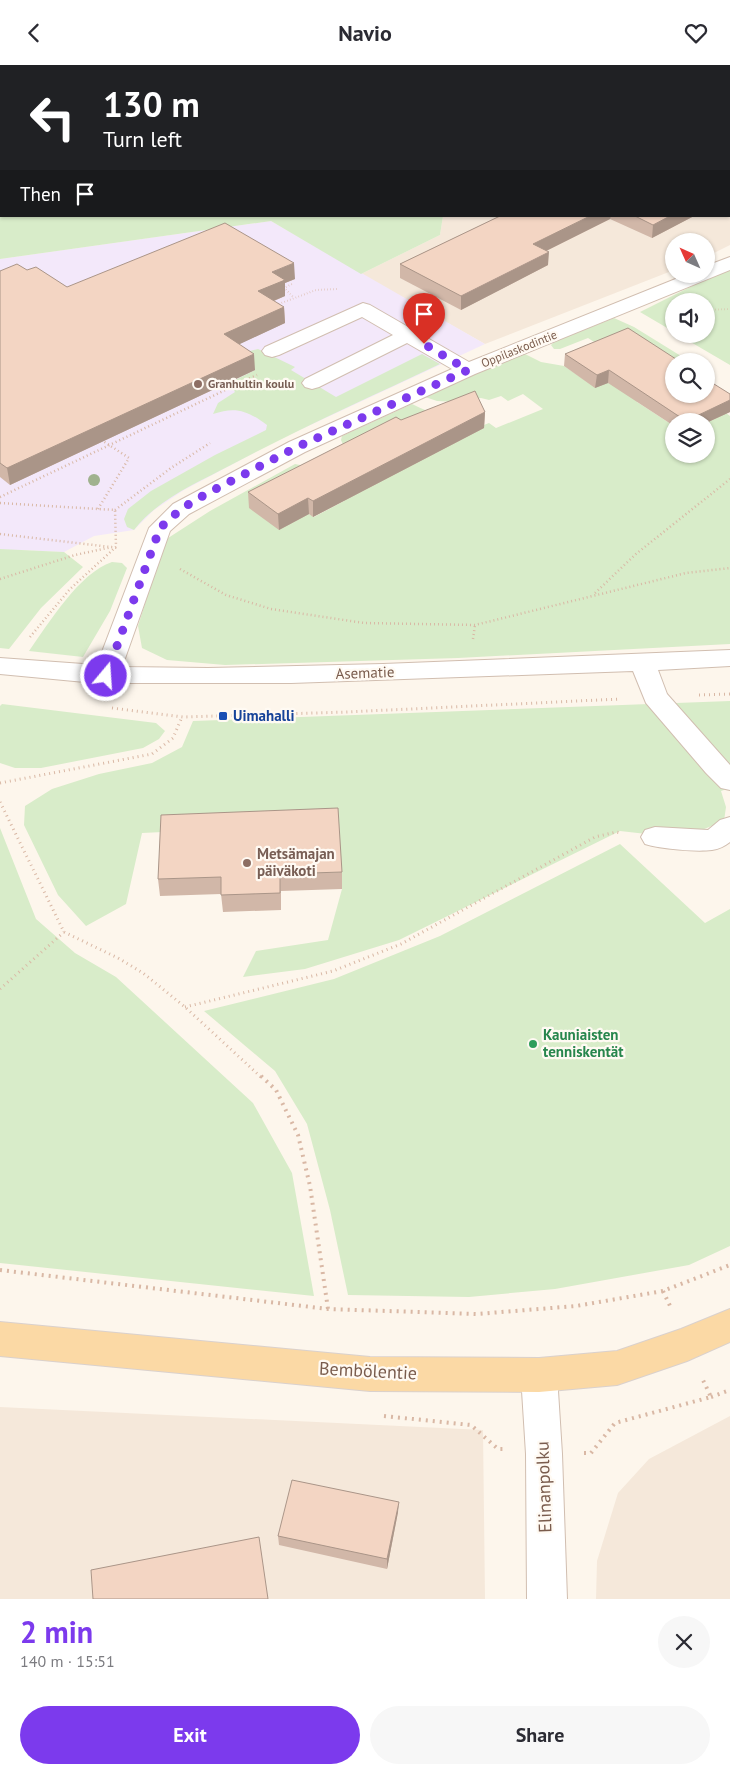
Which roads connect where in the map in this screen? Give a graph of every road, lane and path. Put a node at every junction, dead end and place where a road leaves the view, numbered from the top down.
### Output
1 (730, 263) edge
2 (715, 269) edge
3 (681, 283) edge
4 (292, 284) edge
5 (282, 285) edge
6 (286, 287) junction
7 (338, 289) dead end
8 (294, 298) junction
9 (273, 306) edge
10 (730, 309) edge
11 (715, 310) edge
12 (408, 335) junction
13 (272, 351) joint
14 (468, 370) junction
15 (312, 383) dead end
16 (104, 441) edge
17 (210, 443) dead end
18 (110, 445) junction
19 (730, 479) edge
20 (0, 497) edge
21 (0, 503) edge
22 (98, 509) junction
23 (115, 510) junction
24 (0, 534) edge
25 (116, 546) junction
26 (150, 556) junction
27 (730, 568) edge
28 (0, 579) edge
29 (594, 593) junction
30 (730, 659) edge
31 (643, 662) junction
32 (0, 666) edge
33 (106, 676) junction
34 (730, 694) edge
35 (655, 697) junction
36 (106, 707) dead end
37 (182, 717) junction
38 (730, 781) edge
39 (0, 783) edge
40 (0, 802) edge
41 (730, 827) edge
42 (655, 837) joint
43 (64, 932) junction
44 (0, 989) edge
45 (184, 1007) junction
46 (730, 1265) edge
47 (0, 1270) edge
48 (328, 1309) junction
49 (730, 1325) edge
50 (0, 1339) edge
51 (539, 1375) junction
52 (730, 1390) edge
53 (711, 1397) dead end
54 (547, 1599) edge

1 - 2 street, Oppilaskodintie
3 - 14 street, Oppilaskodintie
4 - 6 path
5 - 6 path
6 - 8 path
7 - 8 path
8 - 9 path
10 - 11 path
12 - 13 street
12 - 14 street
12 - 15 street
13 - 18 path
14 - 26 street, Oppilaskodintie
16 - 18 path
17 - 23 path
18 - 20 path
18 - 22 path
19 - 29 path
21 - 22 path
22 - 23 path
23 - 25 path
24 - 25 path
25 - 26 path
25 - 28 path
26 - 29 path
26 - 33 street, Oppilaskodintie
27 - 29 path
30 - 31 street, Asematie
31 - 33 street, Asematie
31 - 35 street
32 - 33 street, Asematie
34 - 35 path
35 - 37 path
35 - 38 street
36 - 37 path
37 - 39 path
40 - 43 path
41 - 42 street
42 - 45 path
43 - 44 path
43 - 45 path
45 - 48 path
46 - 48 path
47 - 48 path
49 - 51 main road, Bembölentie
50 - 51 main road, Bembölentie
51 - 54 street, Elinanpolku
52 - 53 path

